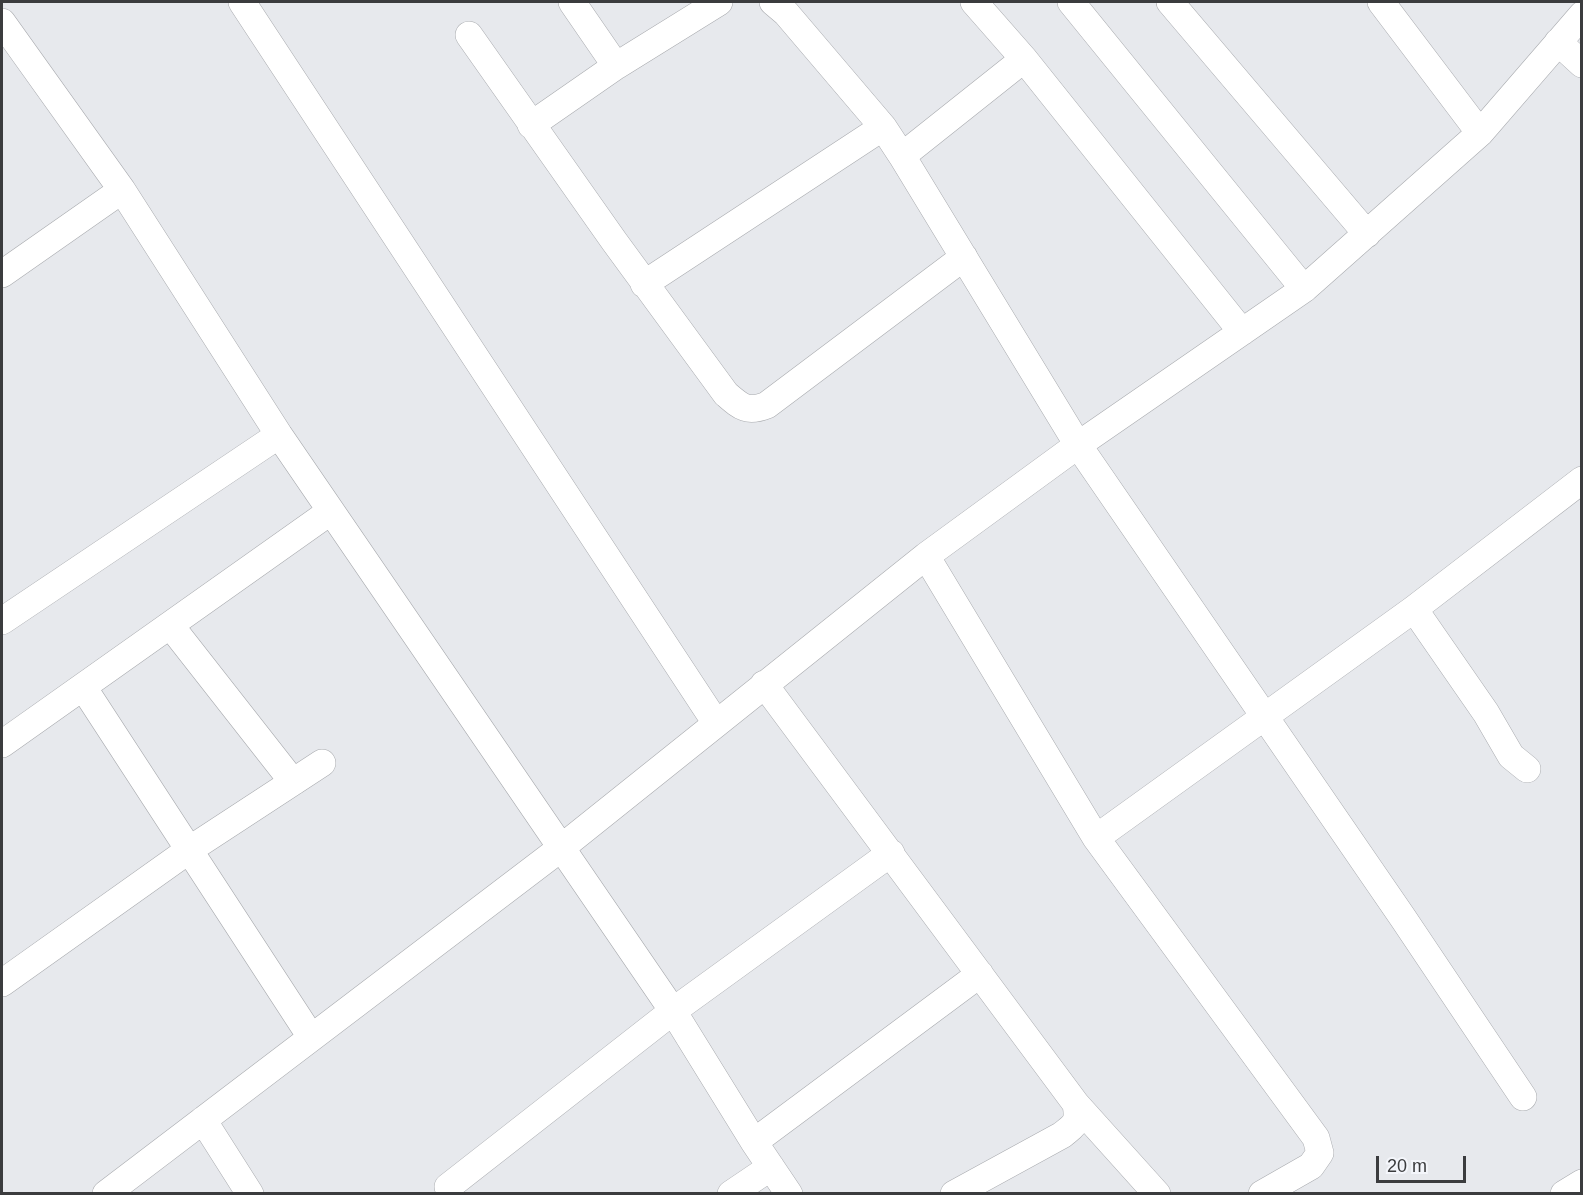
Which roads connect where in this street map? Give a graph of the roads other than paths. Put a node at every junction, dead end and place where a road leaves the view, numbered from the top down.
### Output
1 (242, 2) edge
2 (572, 2) edge
3 (718, 2) edge
4 (773, 2) edge
5 (974, 2) edge
6 (1071, 2) edge
7 (1170, 2) edge
8 (1381, 2) edge
9 (1581, 15) edge
10 (2, 22) edge
11 (469, 35) dead end
12 (1558, 42) junction
13 (1024, 59) junction
14 (1581, 64) edge
15 (616, 66) junction
16 (531, 125) junction
17 (883, 127) junction
18 (1480, 133) junction
19 (903, 156) junction
20 (122, 190) junction
21 (1367, 234) junction
22 (964, 257) junction
23 (2, 274) edge
24 (644, 284) junction
25 (1304, 290) junction
26 (1242, 332) junction
27 (279, 435) junction
28 (1078, 445) junction
29 (1581, 480) edge
30 (331, 511) junction
31 (926, 556) junction
32 (1414, 609) junction
33 (2, 621) edge
34 (171, 625) junction
35 (765, 684) junction
36 (83, 687) junction
37 (1265, 717) junction
38 (716, 723) junction
39 (2, 744) edge
40 (322, 763) dead end
41 (1527, 769) dead end
42 (293, 782) junction
43 (1096, 838) junction
44 (561, 848) junction
45 (189, 850) junction
46 (891, 853) junction
47 (980, 974) junction
48 (2, 983) edge
49 (673, 1011) junction
50 (311, 1037) junction
51 (1523, 1097) dead end
52 (1076, 1104) junction
53 (203, 1120) junction
54 (754, 1142) junction
55 (771, 1167) junction
56 (1581, 1183) edge
57 (448, 1187) dead end
58 (106, 1194) edge
59 (250, 1194) edge
60 (731, 1194) edge
61 (789, 1194) edge
62 (954, 1194) edge
63 (1157, 1194) edge
64 (1262, 1194) edge
65 (1564, 1194) edge

1 - 38 street
2 - 15 street
3 - 15 street
4 - 17 street
5 - 13 street
6 - 25 street
7 - 21 street
8 - 18 street
9 - 12 street
10 - 20 street
11 - 16 street
12 - 14 street
12 - 18 street
13 - 19 street
13 - 26 street
15 - 16 street
16 - 24 street
17 - 19 street
17 - 24 street
18 - 21 street
19 - 22 street
20 - 23 street
20 - 27 street
21 - 25 street
22 - 24 street
22 - 28 street
25 - 26 street
26 - 28 street
27 - 30 street
27 - 33 street
28 - 31 street
28 - 37 street
29 - 32 street
30 - 34 street
30 - 44 street
31 - 35 street
31 - 43 street
32 - 37 street
32 - 41 street
34 - 36 street
34 - 42 street
35 - 38 street
35 - 46 street
36 - 39 street
36 - 45 street
37 - 43 street
37 - 51 street
38 - 44 street
40 - 42 street
42 - 45 street
43 - 64 street
44 - 49 street
44 - 50 street
45 - 48 street
45 - 50 street
46 - 47 street
46 - 49 street
47 - 52 street
47 - 54 street
49 - 54 street
49 - 57 street
50 - 53 street
52 - 62 street
52 - 63 street
53 - 58 street
53 - 59 street
54 - 55 street
55 - 60 street
55 - 61 street
56 - 65 street

